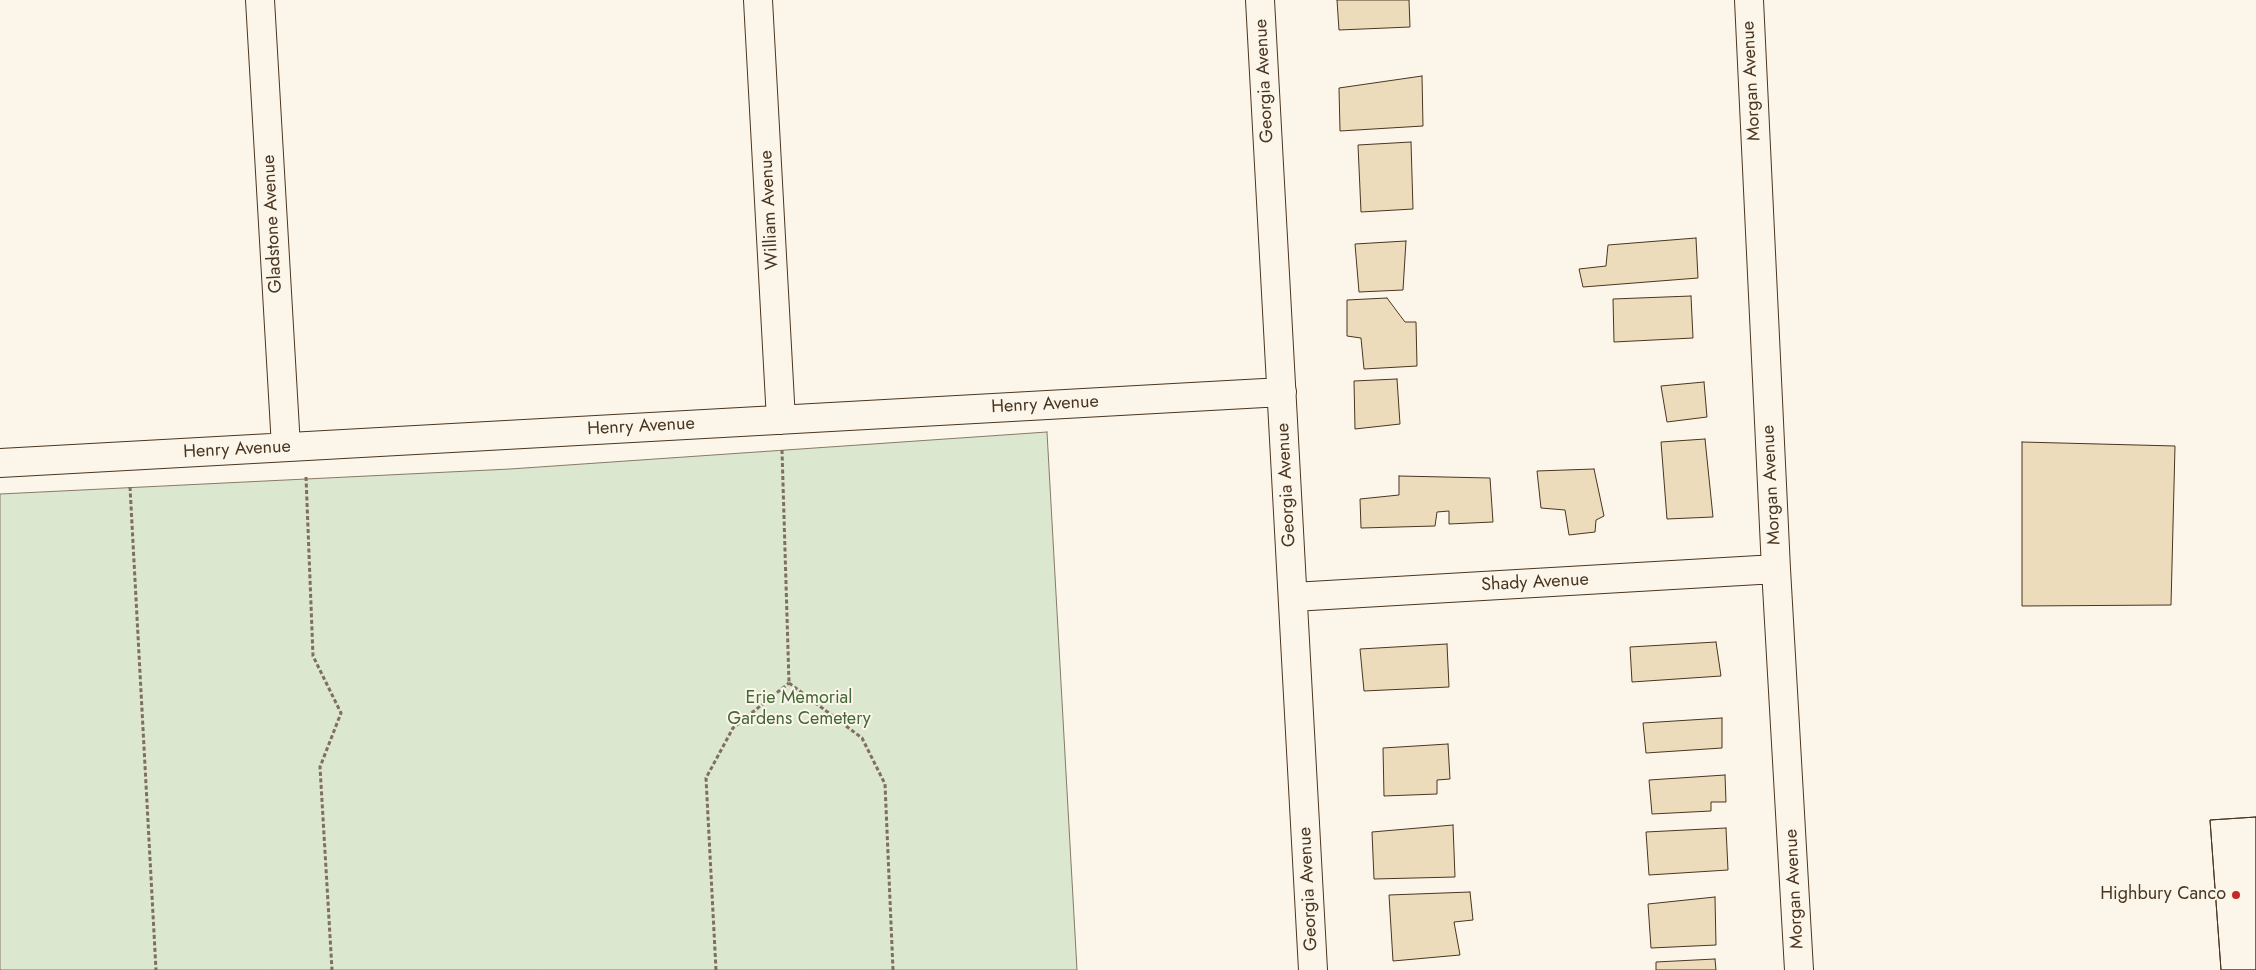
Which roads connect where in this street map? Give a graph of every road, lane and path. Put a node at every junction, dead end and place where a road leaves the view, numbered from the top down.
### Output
1 (260, 0) edge
2 (758, 0) edge
3 (1260, 0) edge
4 (1748, 0) edge
5 (1282, 392) junction
6 (782, 420) junction
7 (295, 447) junction
8 (128, 456) junction
9 (0, 463) edge
10 (1776, 569) junction
11 (1293, 597) junction
12 (789, 683) junction
13 (156, 970) edge
14 (332, 970) edge
15 (716, 970) edge
16 (892, 970) edge
17 (1313, 970) edge
18 (1799, 970) edge

1 - 7 street, Gladstone Avenue
2 - 6 street, William Avenue
3 - 5 street, Georgia Avenue
4 - 10 street, Morgan Avenue
5 - 6 street, Henry Avenue
5 - 11 street, Georgia Avenue
6 - 7 street, Henry Avenue
6 - 12 path
7 - 8 street, Henry Avenue
7 - 14 path
8 - 9 street, Henry Avenue
8 - 13 path
10 - 11 street, Shady Avenue
10 - 18 street, Morgan Avenue
11 - 17 street, Georgia Avenue
12 - 15 path
12 - 16 path

